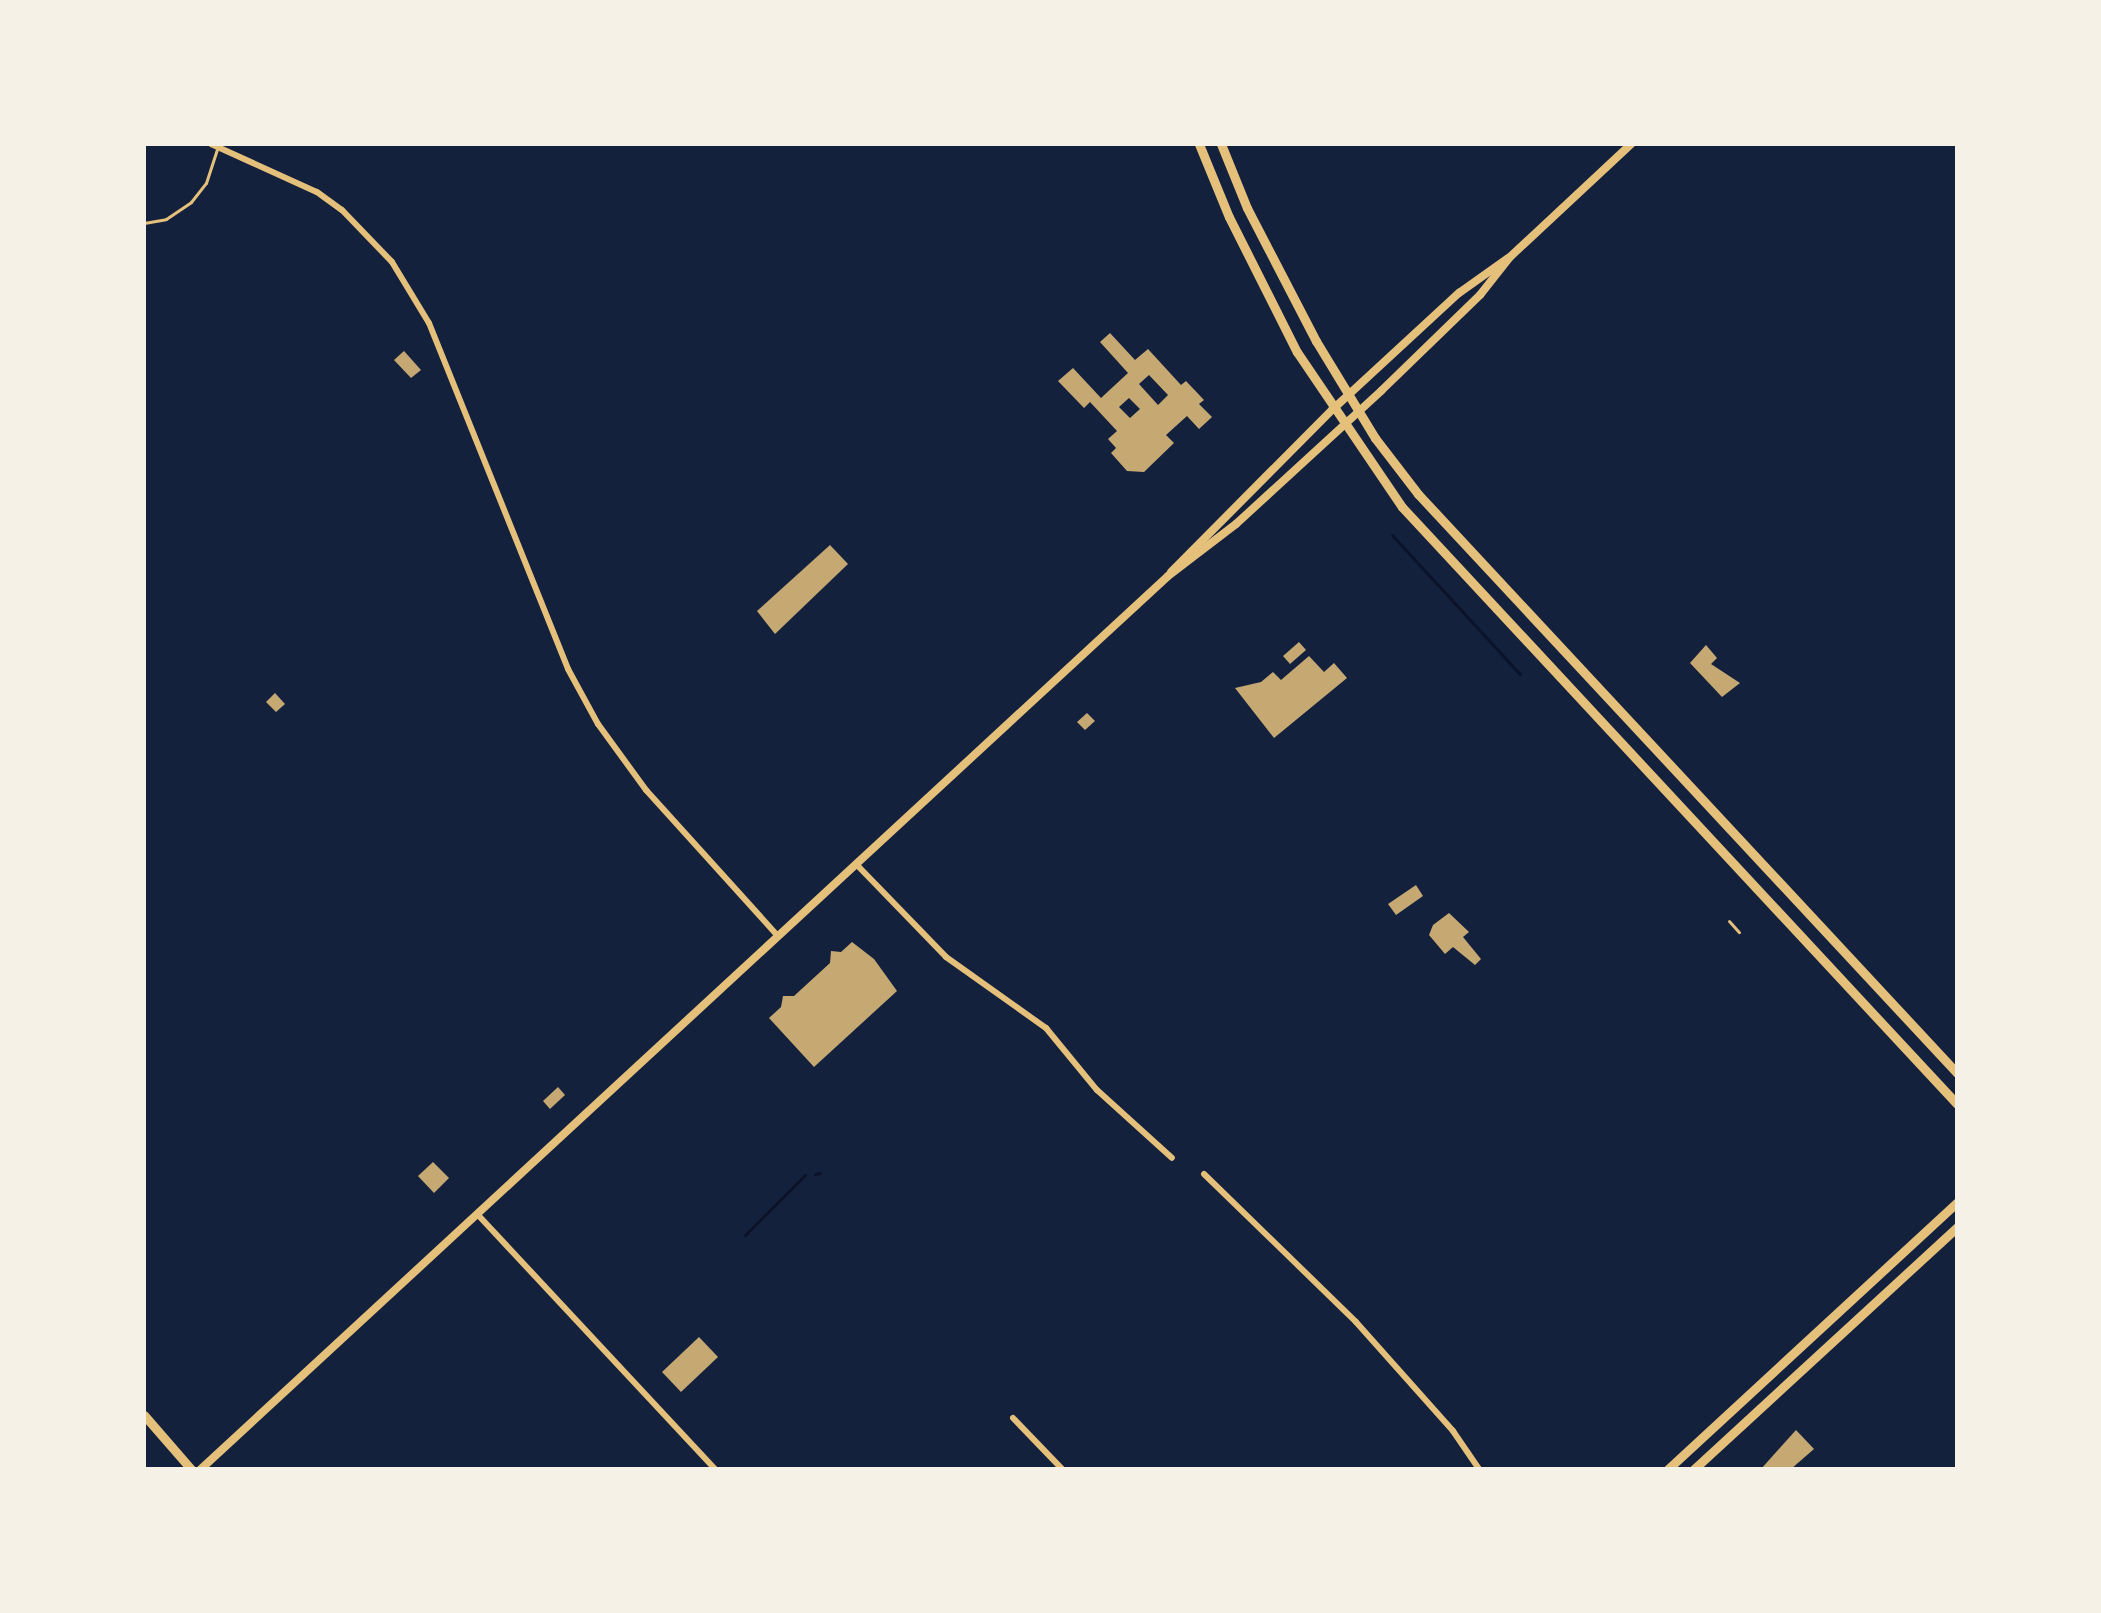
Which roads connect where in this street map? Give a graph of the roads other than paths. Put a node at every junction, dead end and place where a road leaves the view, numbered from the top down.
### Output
1 (1199, 144) edge
2 (1221, 144) edge
3 (1631, 144) edge
4 (214, 145) edge
5 (144, 223) edge
6 (1510, 257) junction
7 (1348, 395) junction
8 (1332, 410) junction
9 (1359, 411) junction
10 (1343, 426) junction
11 (1168, 576) junction
12 (1663, 760) junction
13 (1648, 774) junction
14 (856, 864) junction
15 (1729, 921) dead end
16 (1739, 932) dead end
17 (778, 936) junction
18 (1957, 1073) edge
19 (1957, 1104) edge
20 (1172, 1158) dead end
21 (1204, 1174) dead end
22 (1957, 1202) edge
23 (479, 1216) junction
24 (1957, 1227) edge
25 (144, 1415) edge
26 (1013, 1418) dead end
27 (191, 1469) edge
28 (201, 1469) edge
29 (715, 1469) edge
30 (1062, 1469) edge
31 (1479, 1469) edge
32 (1668, 1469) edge
33 (1694, 1469) edge

1 - 8 main road
2 - 7 main road
3 - 6 street
4 - 5 lane
4 - 17 street
6 - 7 street
6 - 9 street
7 - 8 street
7 - 9 main road
8 - 10 main road
8 - 11 street
9 - 10 street
9 - 12 main road
10 - 11 street
10 - 13 main road
11 - 14 street
12 - 13 main road
12 - 18 main road
13 - 19 main road
14 - 17 street
14 - 20 street
15 - 16 lane
17 - 23 street
21 - 31 street
22 - 32 main road
23 - 28 street
23 - 29 street
24 - 33 main road
25 - 27 main road
26 - 30 street

